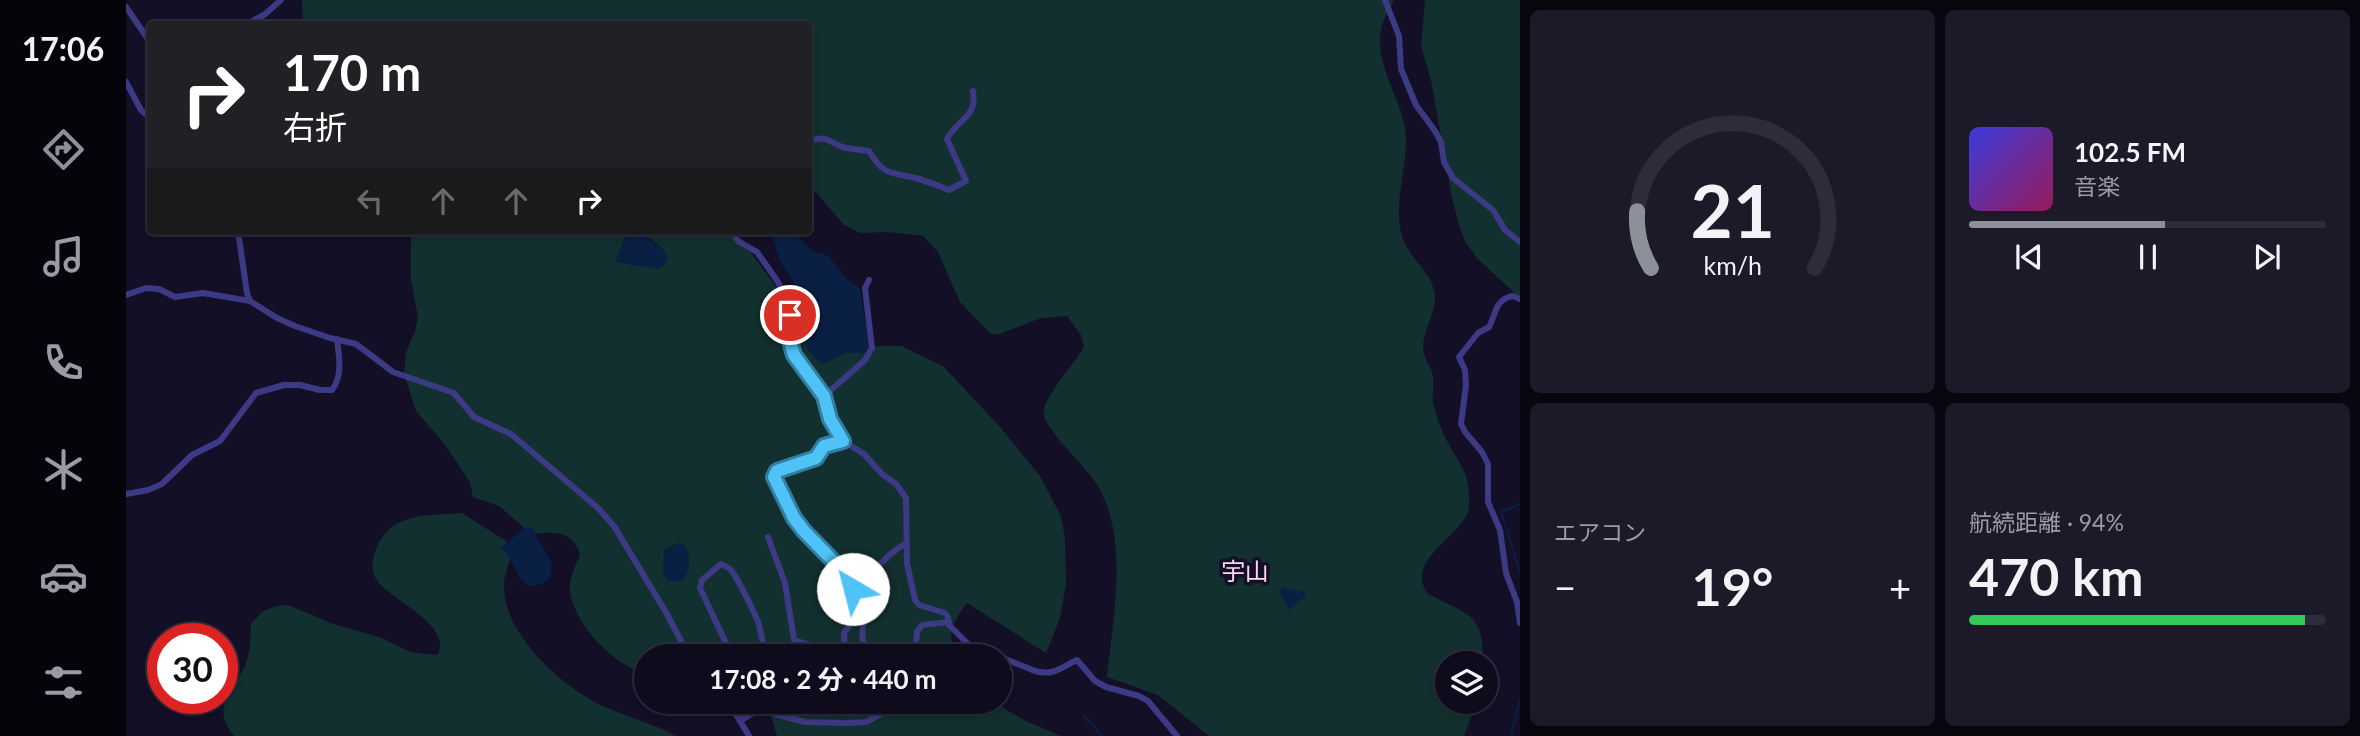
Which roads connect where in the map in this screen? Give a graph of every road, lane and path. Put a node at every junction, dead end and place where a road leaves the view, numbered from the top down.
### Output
1 (281, 0) edge
2 (1385, 0) edge
3 (126, 7) edge
4 (254, 21) edge
5 (147, 38) edge
6 (126, 82) edge
7 (973, 91) dead end
8 (147, 115) edge
9 (812, 141) edge
10 (239, 235) edge
11 (734, 235) edge
12 (1520, 242) edge
13 (869, 281) dead end
14 (126, 295) edge
15 (1520, 299) edge
16 (250, 301) junction
17 (337, 339) junction
18 (824, 396) junction
19 (843, 441) junction
20 (126, 494) edge
21 (768, 537) dead end
22 (906, 543) junction
23 (948, 622) junction
24 (1520, 623) edge
25 (682, 644) edge
26 (726, 644) edge
27 (763, 644) edge
28 (864, 644) edge
29 (916, 644) edge
30 (734, 714) edge
31 (750, 714) edge
32 (775, 714) edge
33 (881, 714) edge
34 (740, 721) junction
35 (749, 736) edge
36 (1177, 736) edge

1 - 4 street
2 - 12 street
3 - 5 street
6 - 8 street
7 - 9 street
10 - 16 street
11 - 18 street
13 - 18 street
14 - 16 street
15 - 24 street
16 - 17 street
17 - 20 street
17 - 25 street
18 - 19 street
19 - 21 street
19 - 22 street
22 - 23 street
22 - 28 street
23 - 29 street
23 - 36 street
26 - 27 street
30 - 34 street
31 - 34 street
32 - 33 street
34 - 35 street

